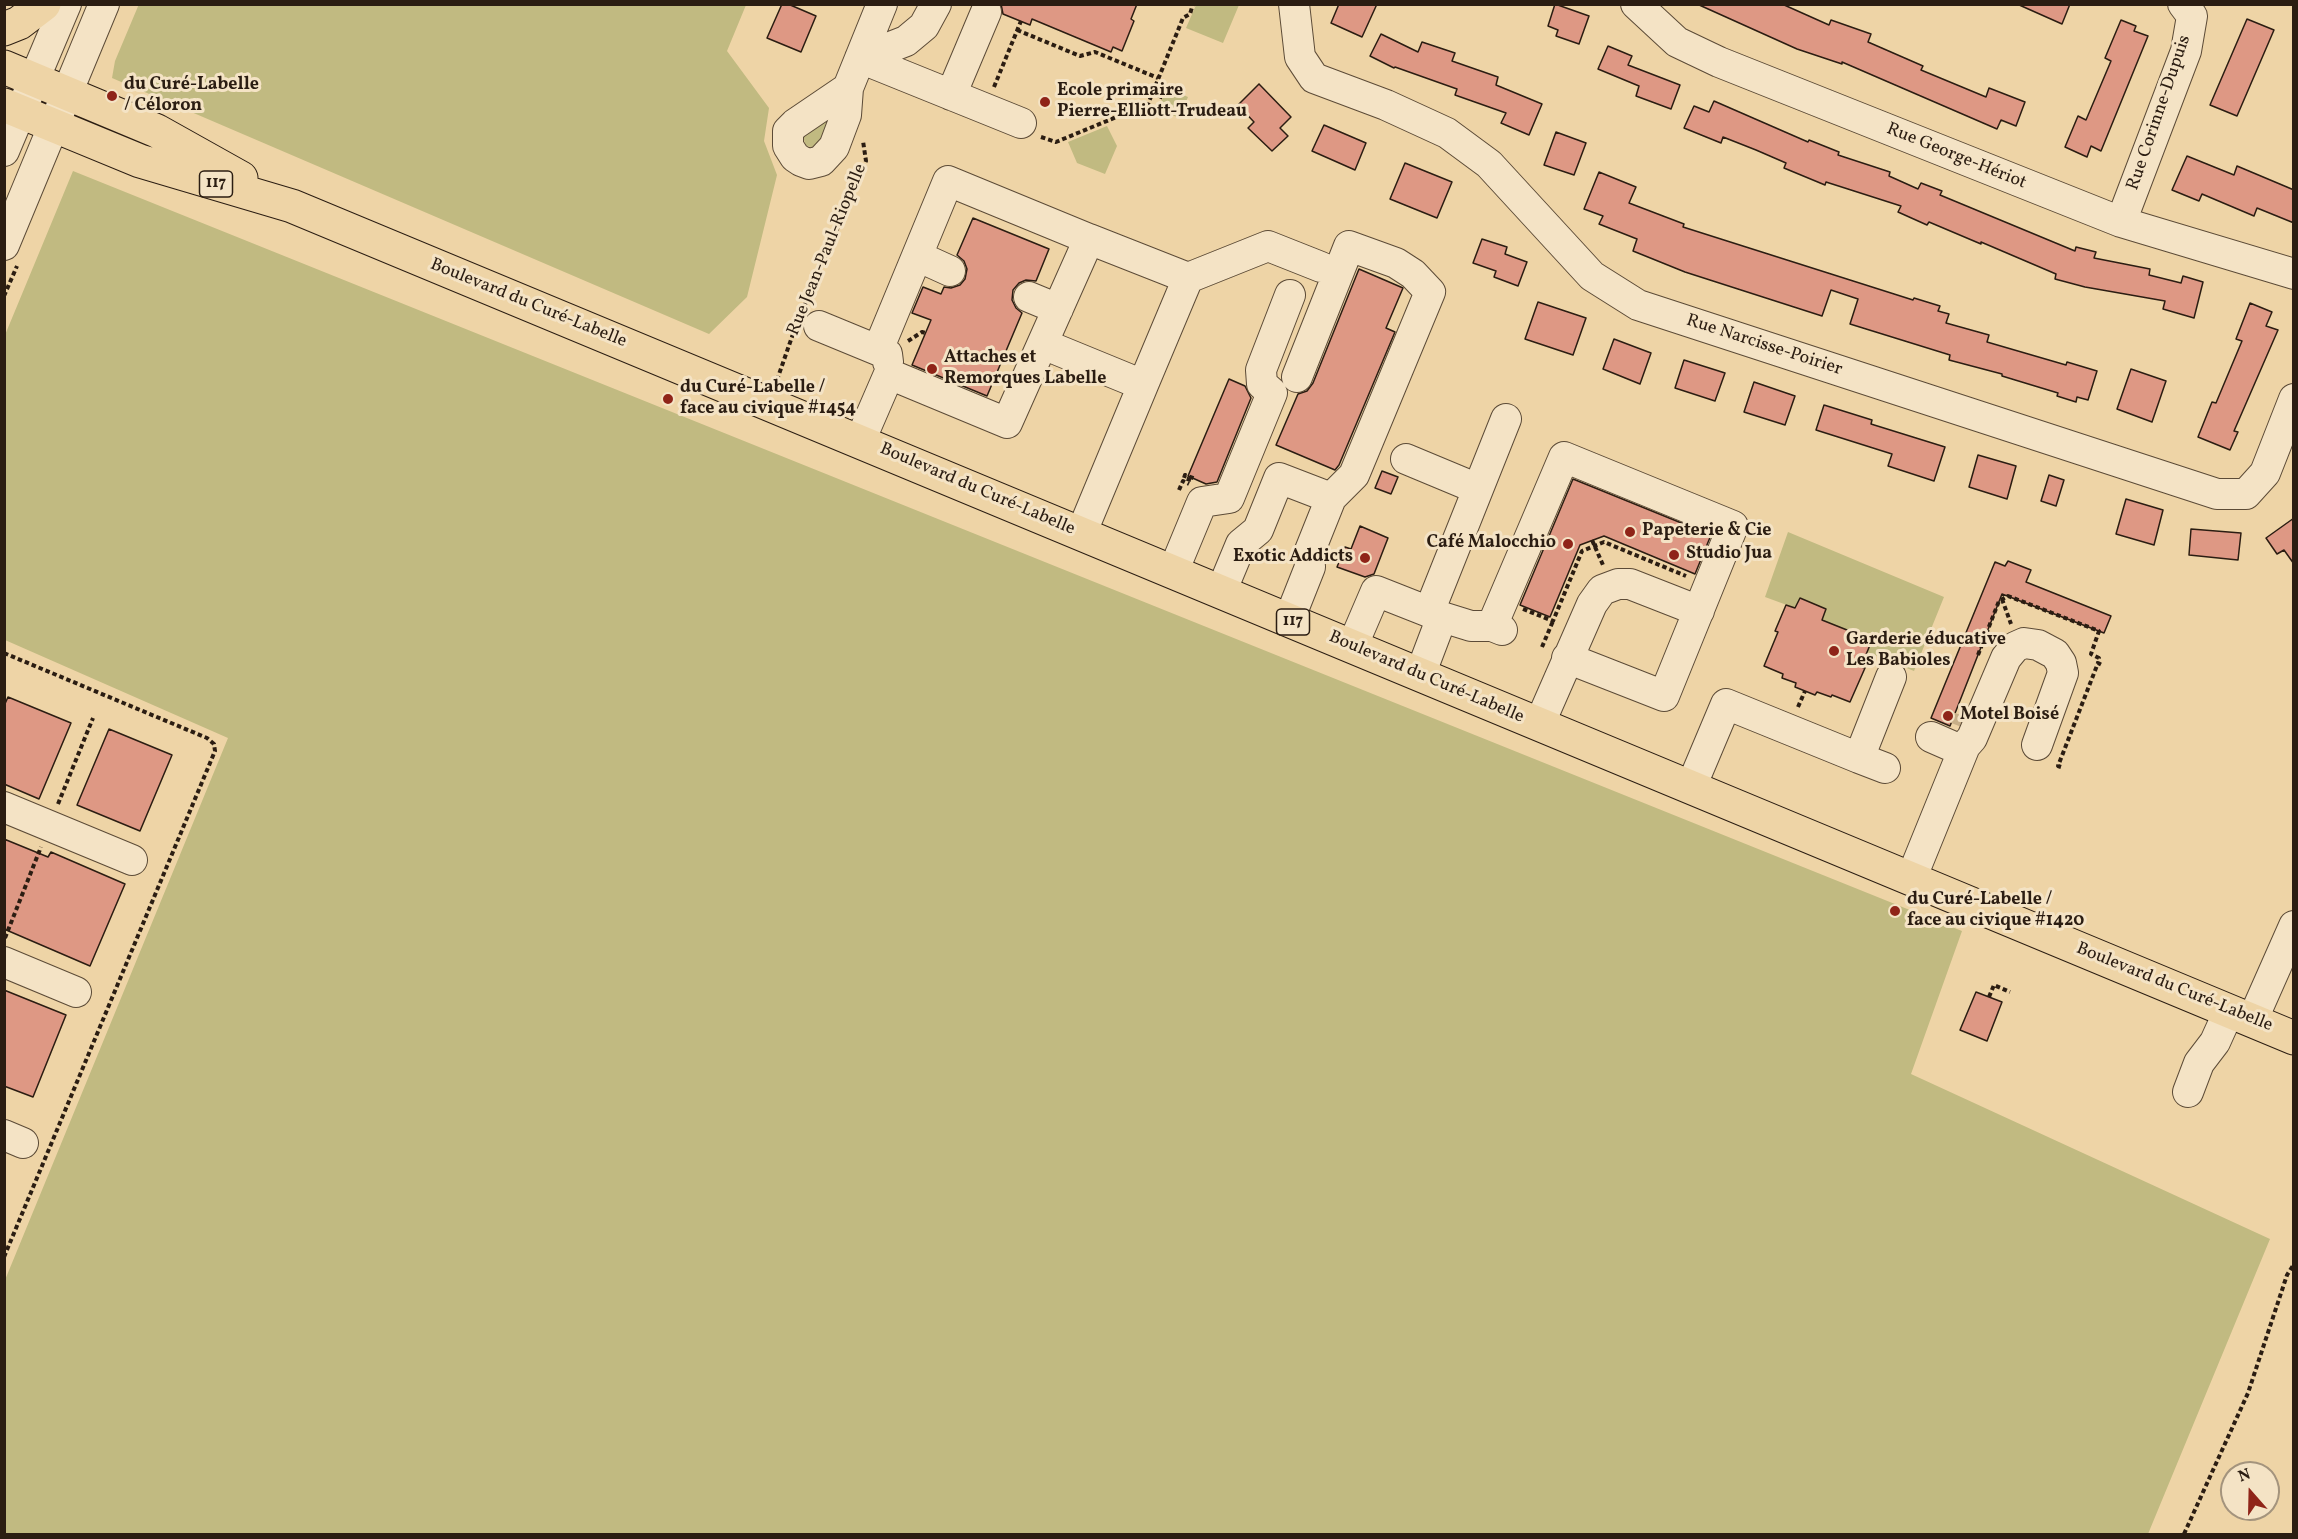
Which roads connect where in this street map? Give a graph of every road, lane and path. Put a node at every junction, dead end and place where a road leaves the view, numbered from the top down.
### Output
1 (44, 4) edge
2 (66, 4) edge
3 (104, 4) edge
4 (882, 4) edge
5 (936, 4) edge
6 (1194, 4) edge
7 (1294, 4) edge
8 (1636, 4) edge
9 (2183, 4) edge
10 (986, 12) dead end
11 (1021, 21) dead end
12 (4, 29) edge
13 (1017, 30) junction
14 (863, 52) junction
15 (4, 67) edge
16 (1158, 78) junction
17 (35, 79) junction
18 (996, 82) dead end
19 (848, 88) dead end
20 (1152, 92) junction
21 (67, 93) junction
22 (951, 95) junction
23 (1163, 98) dead end
24 (13, 109) edge
25 (1028, 126) joint
26 (54, 127) junction
27 (863, 133) dead end
28 (4, 151) edge
29 (292, 206) junction
30 (2121, 222) junction
31 (1089, 238) junction
32 (4, 245) edge
33 (917, 256) junction
34 (1321, 267) dead end
35 (950, 271) dead end
36 (2294, 274) edge
37 (1188, 278) junction
38 (1290, 295) dead end
39 (1029, 297) dead end
40 (1058, 309) junction
41 (805, 322) junction
42 (1043, 344) junction
43 (884, 362) junction
44 (780, 373) dead end
45 (1297, 377) dead end
46 (1143, 385) junction
47 (2294, 399) edge
48 (1506, 419) dead end
49 (860, 441) junction
50 (1406, 459) dead end
51 (1478, 489) junction
52 (1331, 498) junction
53 (1081, 534) junction
54 (1173, 572) junction
55 (1221, 592) junction
56 (1699, 611) junction
57 (1436, 614) junction
58 (1289, 620) junction
59 (1553, 621) dead end
60 (2099, 632) dead end
61 (1352, 647) junction
62 (1554, 652) junction
63 (4, 653) edge
64 (1420, 675) junction
65 (1891, 677) dead end
66 (1805, 691) dead end
67 (1800, 704) dead end
68 (2074, 712) dead end
69 (2079, 718) junction
70 (1968, 724) junction
71 (1539, 725) junction
72 (1930, 737) dead end
73 (2044, 754) joint
74 (1691, 787) junction
75 (4, 807) edge
76 (132, 860) dead end
77 (1911, 879) junction
78 (2294, 926) edge
79 (4, 962) edge
80 (76, 992) dead end
81 (2010, 992) dead end
82 (1989, 997) dead end
83 (2240, 1016) junction
84 (2294, 1038) edge
85 (2187, 1092) dead end
86 (4, 1257) edge
87 (2294, 1264) edge
88 (2184, 1534) edge

1 - 12 main road
2 - 17 street
3 - 21 street
4 - 14 street
5 - 14 street
6 - 16 path
7 - 47 street, Rue Narcisse-Poirier
8 - 30 street, Rue George-Hériot
9 - 30 street, Rue Corinne-Dupuis
10 - 22 street
11 - 13 path
13 - 16 path
13 - 18 path
14 - 19 street
14 - 22 street
15 - 17 main road, Boulevard du Curé-Labelle / 117
16 - 20 path
17 - 21 main road, Boulevard du Curé-Labelle / 117
17 - 24 street
20 - 23 path
20 - 25 path
21 - 26 street
21 - 29 main road, Boulevard du Curé-Labelle / 117
22 - 25 street
24 - 26 main road, Boulevard du Curé-Labelle / 117
24 - 28 street
26 - 29 main road, Boulevard du Curé-Labelle / 117
26 - 32 street
27 - 41 path, Rue Jean-Paul-Riopelle
29 - 49 main road, Boulevard du Curé-Labelle / 117
30 - 36 street, Rue George-Hériot
31 - 33 street
31 - 37 street
31 - 40 street
33 - 35 street
33 - 43 street
34 - 37 street
37 - 46 street
38 - 54 street
39 - 40 street
40 - 42 street
41 - 43 street
41 - 44 path, Rue Jean-Paul-Riopelle
42 - 43 street
42 - 46 street
43 - 49 street
45 - 52 street
46 - 53 street
48 - 51 street
49 - 53 main road, Boulevard du Curé-Labelle / 117
50 - 51 street
51 - 57 street
52 - 55 street
52 - 58 street
53 - 54 main road, Boulevard du Curé-Labelle / 117
54 - 55 main road, Boulevard du Curé-Labelle / 117
55 - 58 main road, Boulevard du Curé-Labelle / 117
56 - 57 street
56 - 62 street
56 - 62 street
57 - 61 street
57 - 64 street
58 - 61 main road, Boulevard du Curé-Labelle / 117
59 - 62 path
60 - 69 path
61 - 64 main road, Boulevard du Curé-Labelle / 117
62 - 71 street
63 - 86 path
64 - 71 main road, Boulevard du Curé-Labelle / 117
65 - 74 street
66 - 67 path
68 - 69 path
69 - 73 path
70 - 72 street
70 - 73 street
70 - 77 street
71 - 74 main road, Boulevard du Curé-Labelle / 117
74 - 77 main road, Boulevard du Curé-Labelle / 117
75 - 76 street
77 - 83 main road, Boulevard du Curé-Labelle / 117
78 - 83 street
79 - 80 street
81 - 82 path
83 - 84 main road, Boulevard du Curé-Labelle / 117
83 - 85 street
87 - 88 path

